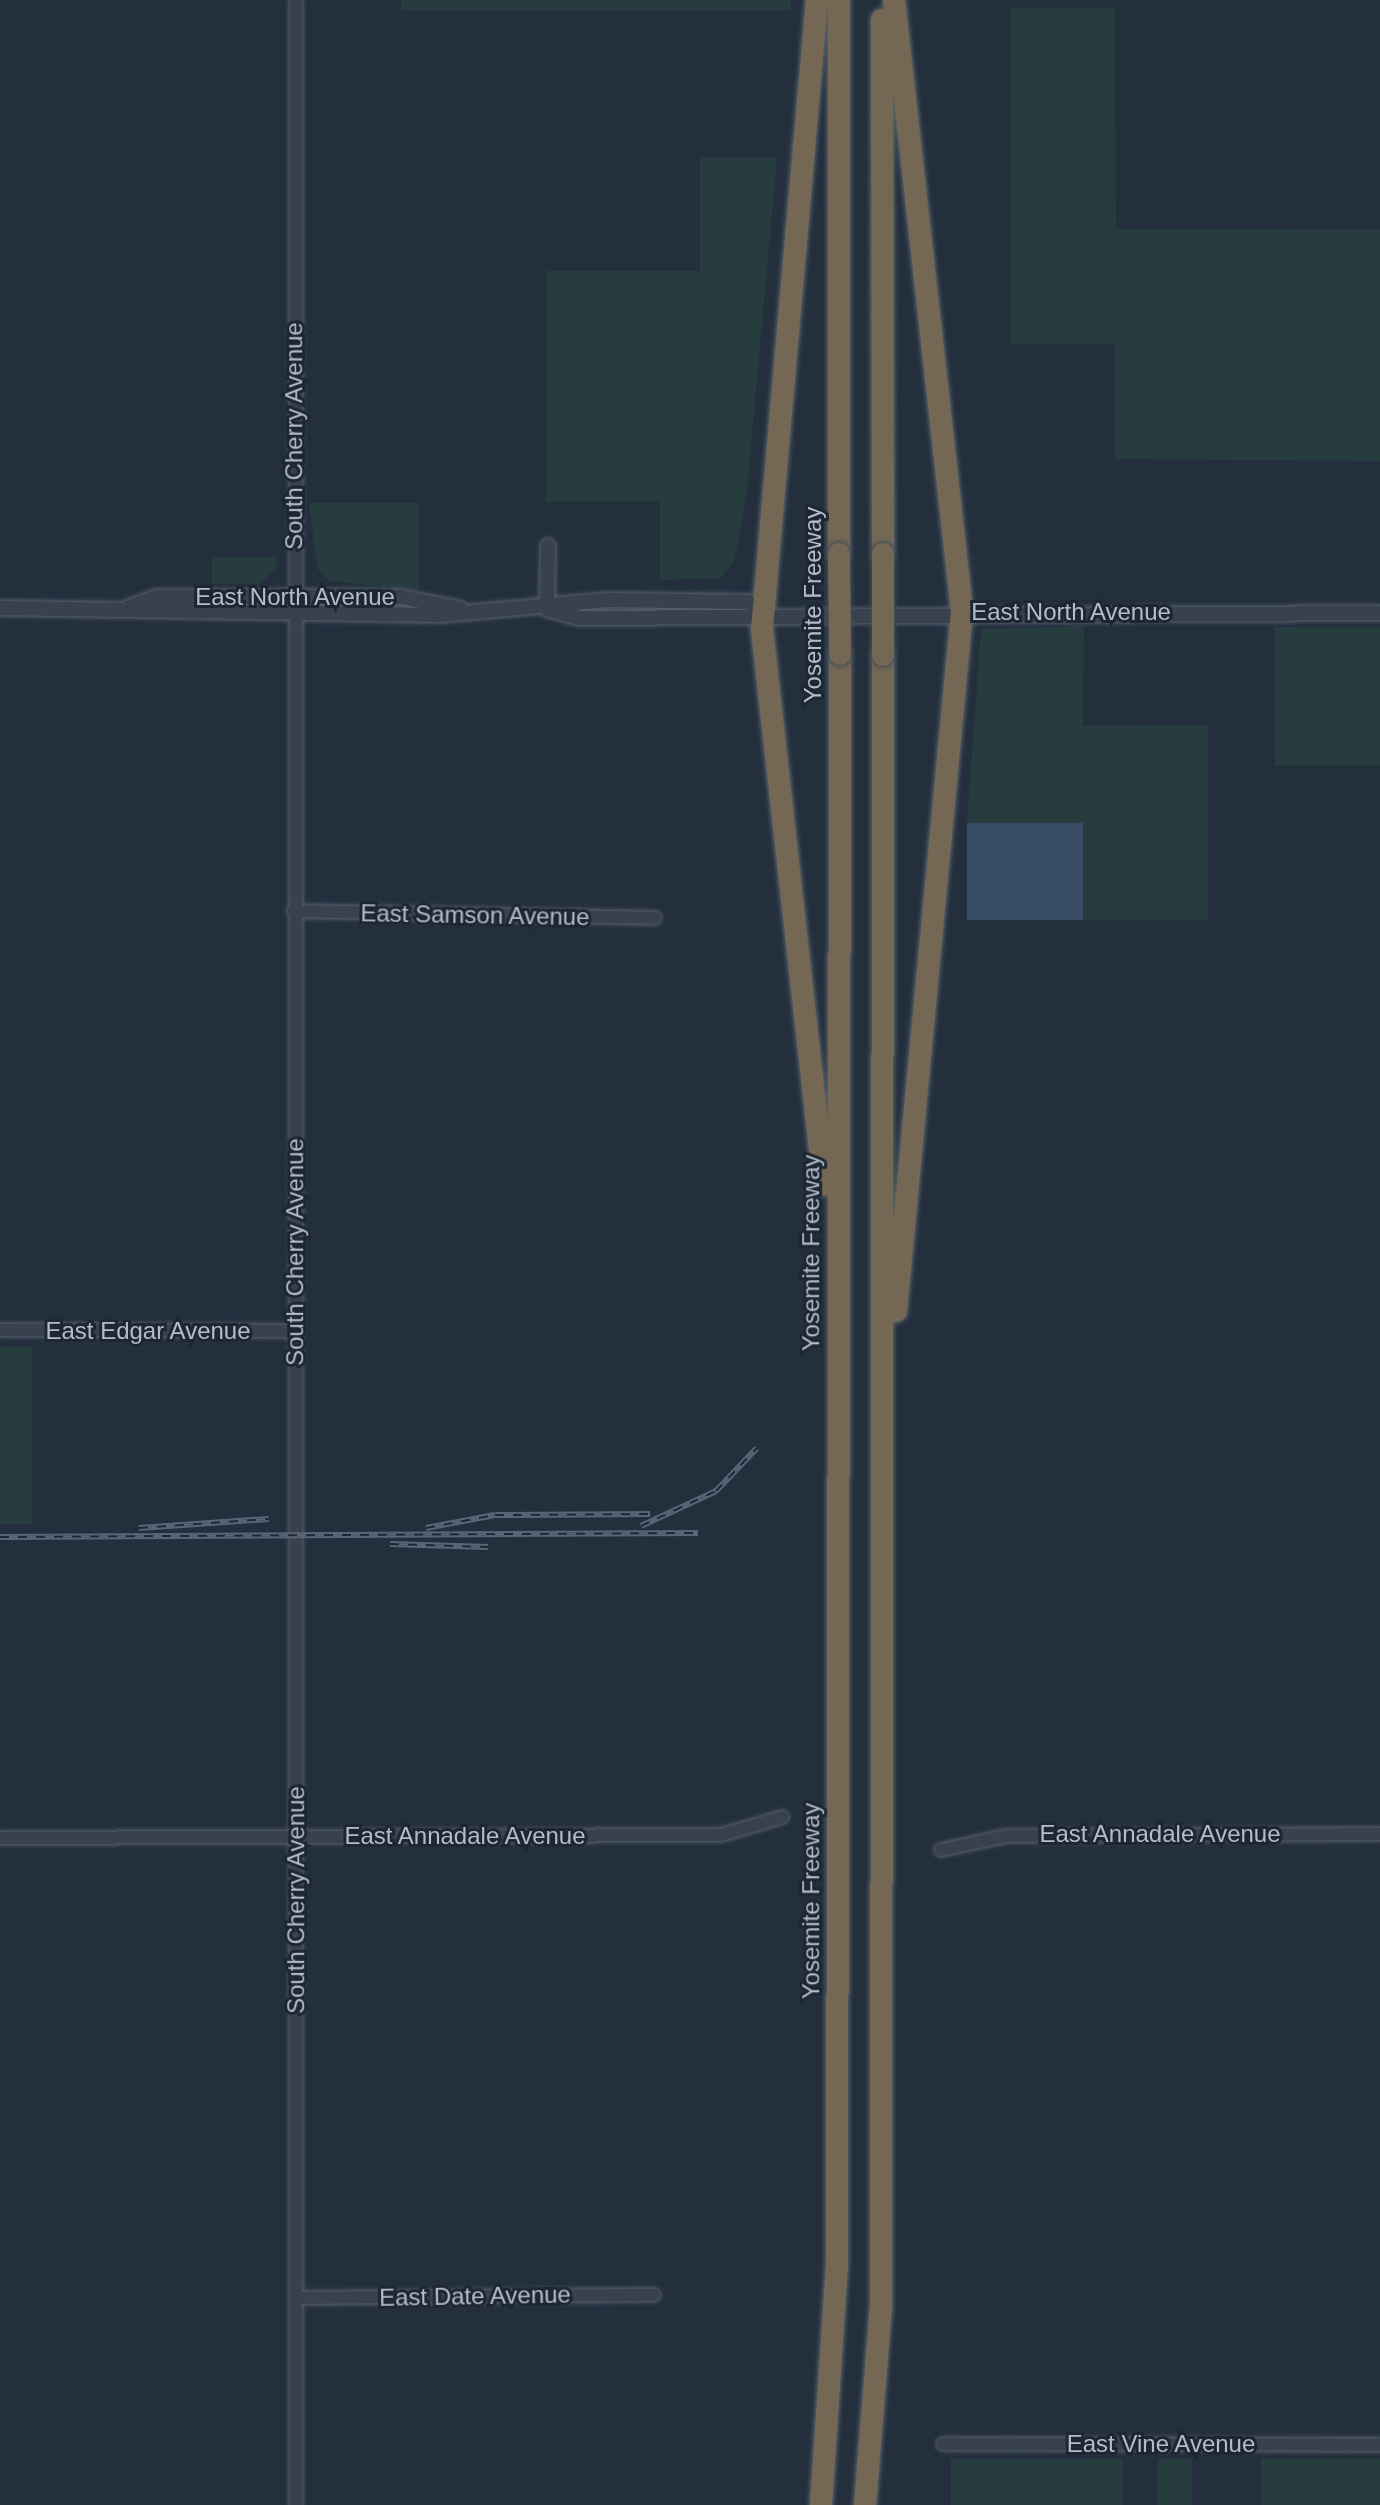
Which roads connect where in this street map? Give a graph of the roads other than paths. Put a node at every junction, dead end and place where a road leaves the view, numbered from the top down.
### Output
1 (296, 0) edge
2 (817, 0) edge
3 (839, 0) edge
4 (882, 0) edge
5 (894, 0) edge
6 (548, 546) dead end
7 (294, 597) junction
8 (129, 607) junction
9 (0, 608) edge
10 (461, 609) junction
11 (547, 609) junction
12 (962, 611) junction
13 (762, 612) junction
14 (1380, 613) edge
15 (294, 615) junction
16 (294, 911) junction
17 (655, 918) dead end
18 (0, 1330) edge
19 (295, 1331) junction
20 (836, 1358) junction
21 (884, 1415) junction
22 (782, 1817) dead end
23 (1380, 1834) edge
24 (297, 1837) junction
25 (0, 1838) edge
26 (941, 1850) dead end
27 (654, 2295) dead end
28 (296, 2298) junction
29 (833, 2382) junction
30 (943, 2444) dead end
31 (1380, 2445) edge
32 (296, 2505) edge
33 (806, 2505) edge
34 (821, 2505) edge
35 (865, 2505) edge

1 - 7 street, South Cherry Avenue
2 - 13 highway
3 - 20 highway, Yosemite Freeway, bridge
4 - 21 highway, bridge
5 - 12 highway
6 - 11 street
7 - 8 street, East North Avenue
7 - 10 street, East North Avenue
7 - 15 street, South Cherry Avenue
8 - 9 street, East North Avenue
8 - 15 street, East North Avenue
10 - 11 street, East North Avenue
10 - 15 street, East North Avenue
11 - 13 street, East North Avenue
12 - 13 street, East North Avenue
12 - 14 street, East North Avenue
12 - 21 highway
13 - 20 highway
15 - 16 street, South Cherry Avenue
16 - 17 street, East Samson Avenue
16 - 19 street, South Cherry Avenue
18 - 19 street, East Edgar Avenue
19 - 24 street, South Cherry Avenue
20 - 29 highway, Yosemite Freeway
21 - 35 highway
22 - 24 street, East Annadale Avenue
23 - 26 street, East Annadale Avenue
24 - 25 street, East Annadale Avenue
24 - 28 street, South Cherry Avenue
27 - 28 street, East Date Avenue
28 - 32 street, South Cherry Avenue
29 - 33 highway
29 - 34 highway, Yosemite Freeway
30 - 31 street, East Vine Avenue

